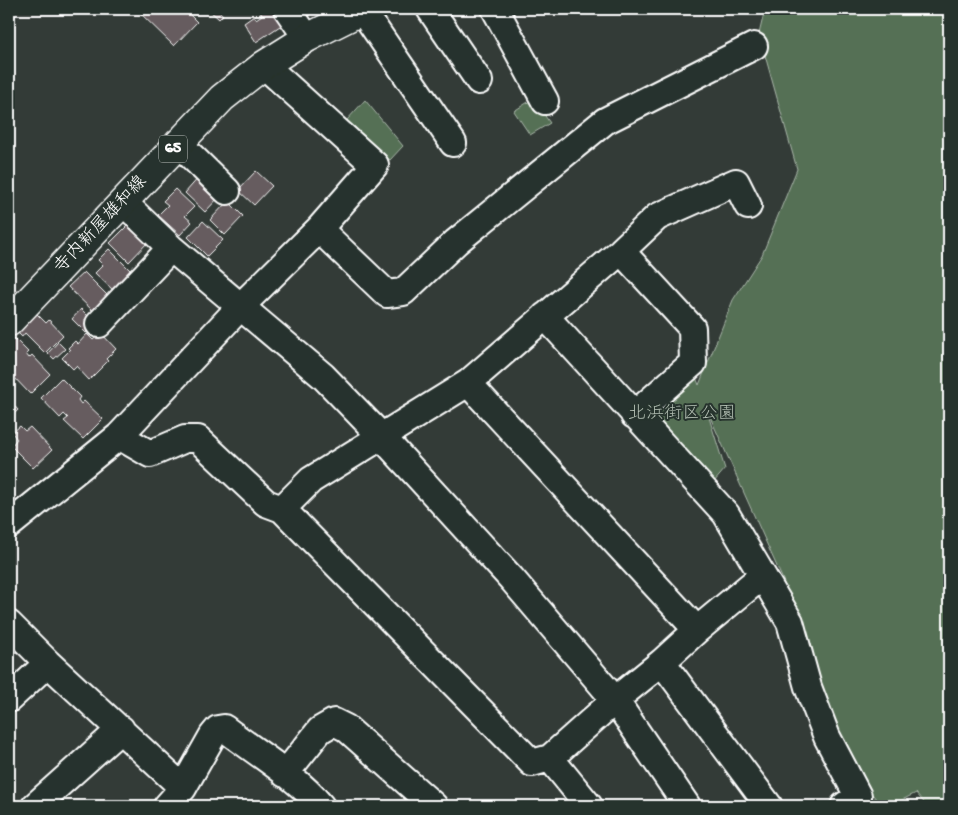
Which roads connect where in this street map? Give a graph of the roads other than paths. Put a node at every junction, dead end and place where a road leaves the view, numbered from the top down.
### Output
1 (287, 9) edge
2 (430, 9) edge
3 (495, 9) edge
4 (364, 10) edge
5 (307, 38) junction
6 (754, 46) dead end
7 (264, 65) junction
8 (479, 81) dead end
9 (545, 101) dead end
10 (178, 143) junction
11 (453, 143) dead end
12 (226, 190) dead end
13 (123, 202) junction
14 (748, 206) dead end
15 (319, 229) junction
16 (172, 248) junction
17 (621, 251) junction
18 (240, 306) junction
19 (545, 316) junction
20 (9, 322) edge
21 (99, 324) dead end
22 (468, 383) junction
23 (634, 414) junction
24 (119, 436) junction
25 (382, 437) junction
26 (282, 509) junction
27 (9, 525) edge
28 (762, 576) junction
29 (9, 624) edge
30 (697, 630) junction
31 (48, 662) junction
32 (662, 662) junction
33 (9, 699) edge
34 (615, 700) junction
35 (121, 729) junction
36 (550, 758) junction
37 (285, 774) junction
38 (175, 797) edge
39 (35, 806) edge
40 (321, 806) edge
41 (434, 806) edge
42 (589, 806) edge
43 (688, 806) edge
44 (769, 806) edge
45 (844, 806) edge

1 - 5 street
2 - 8 street
3 - 9 street
4 - 5 main road, 寺内新屋雄和線 / 65
4 - 11 street
5 - 7 main road, 寺内新屋雄和線 / 65
6 - 15 street
7 - 10 main road, 寺内新屋雄和線 / 65
7 - 15 street
10 - 12 street
10 - 13 main road, 寺内新屋雄和線 / 65
13 - 16 street
13 - 20 main road, 寺内新屋雄和線 / 65
14 - 17 street
15 - 18 street
16 - 18 street
16 - 21 street
17 - 19 street
17 - 23 street
18 - 24 street
18 - 25 street
19 - 22 street
19 - 23 street
22 - 25 street
22 - 30 street
23 - 28 street
24 - 26 street
24 - 27 street
25 - 26 street
25 - 34 street
26 - 36 street
28 - 30 street
28 - 45 street
29 - 31 street
30 - 32 street
31 - 33 street
31 - 35 street
32 - 34 street
32 - 44 street
34 - 36 street
34 - 43 street
35 - 38 street
35 - 39 street
36 - 42 street
37 - 38 street
37 - 40 street
37 - 41 street

